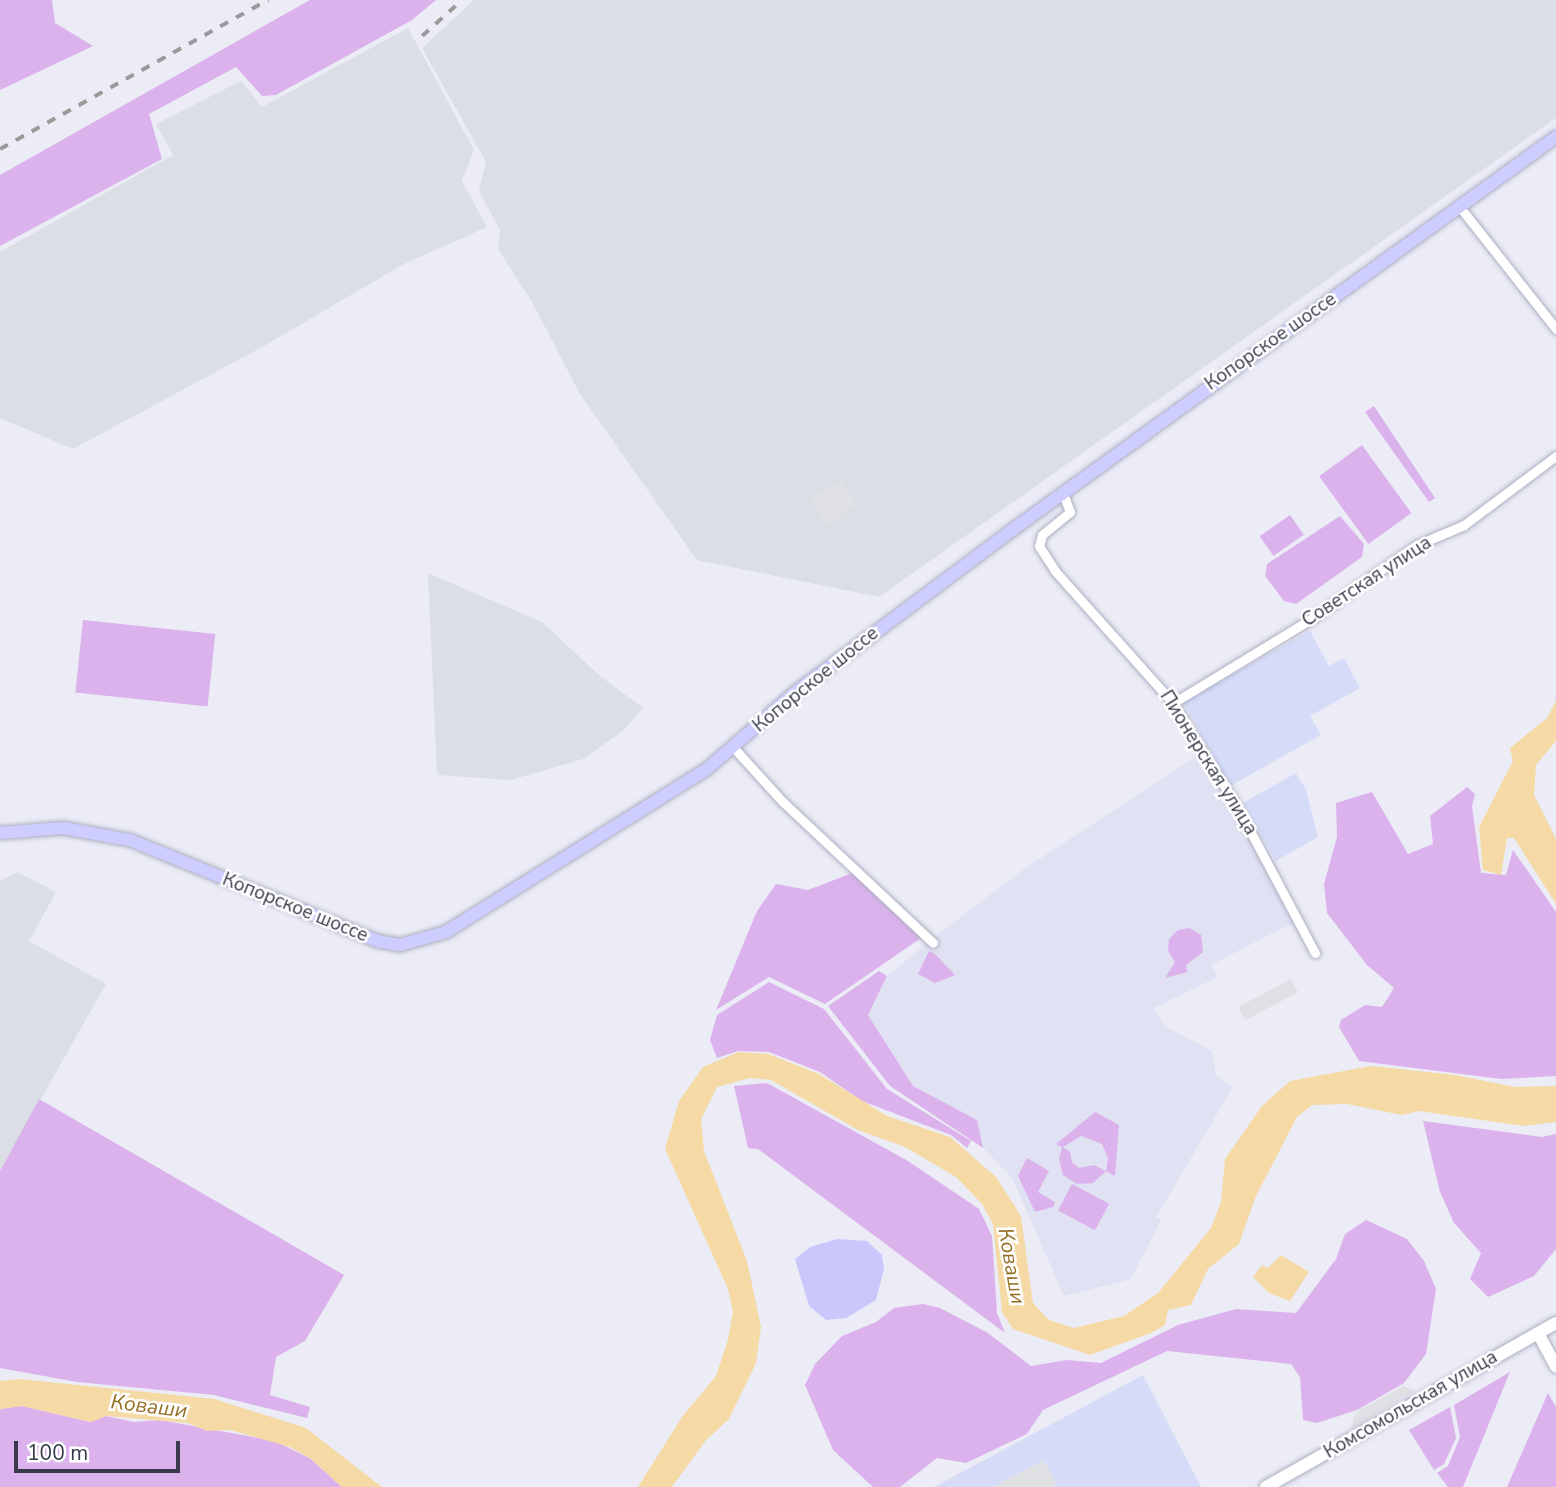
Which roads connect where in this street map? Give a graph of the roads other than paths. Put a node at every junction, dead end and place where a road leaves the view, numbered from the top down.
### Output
1 (1556, 137) edge
2 (1459, 206) junction
3 (1556, 329) edge
4 (1556, 456) edge
5 (1063, 493) junction
6 (1173, 703) junction
7 (734, 748) junction
8 (0, 834) edge
9 (933, 943) dead end
10 (1315, 953) dead end
11 (1556, 1323) edge
12 (1538, 1333) junction
13 (1556, 1367) edge
14 (1266, 1487) edge

1 - 2 main road, Копорское шоссе
2 - 3 street
2 - 5 main road, Копорское шоссе
4 - 6 street, Советская улица
5 - 6 street, Пионерская улица
5 - 7 main road, Копорское шоссе
6 - 10 street, Пионерская улица
7 - 8 main road, Копорское шоссе
7 - 9 street
11 - 12 street, Комсомольская улица
12 - 13 street
12 - 14 street, Комсомольская улица

